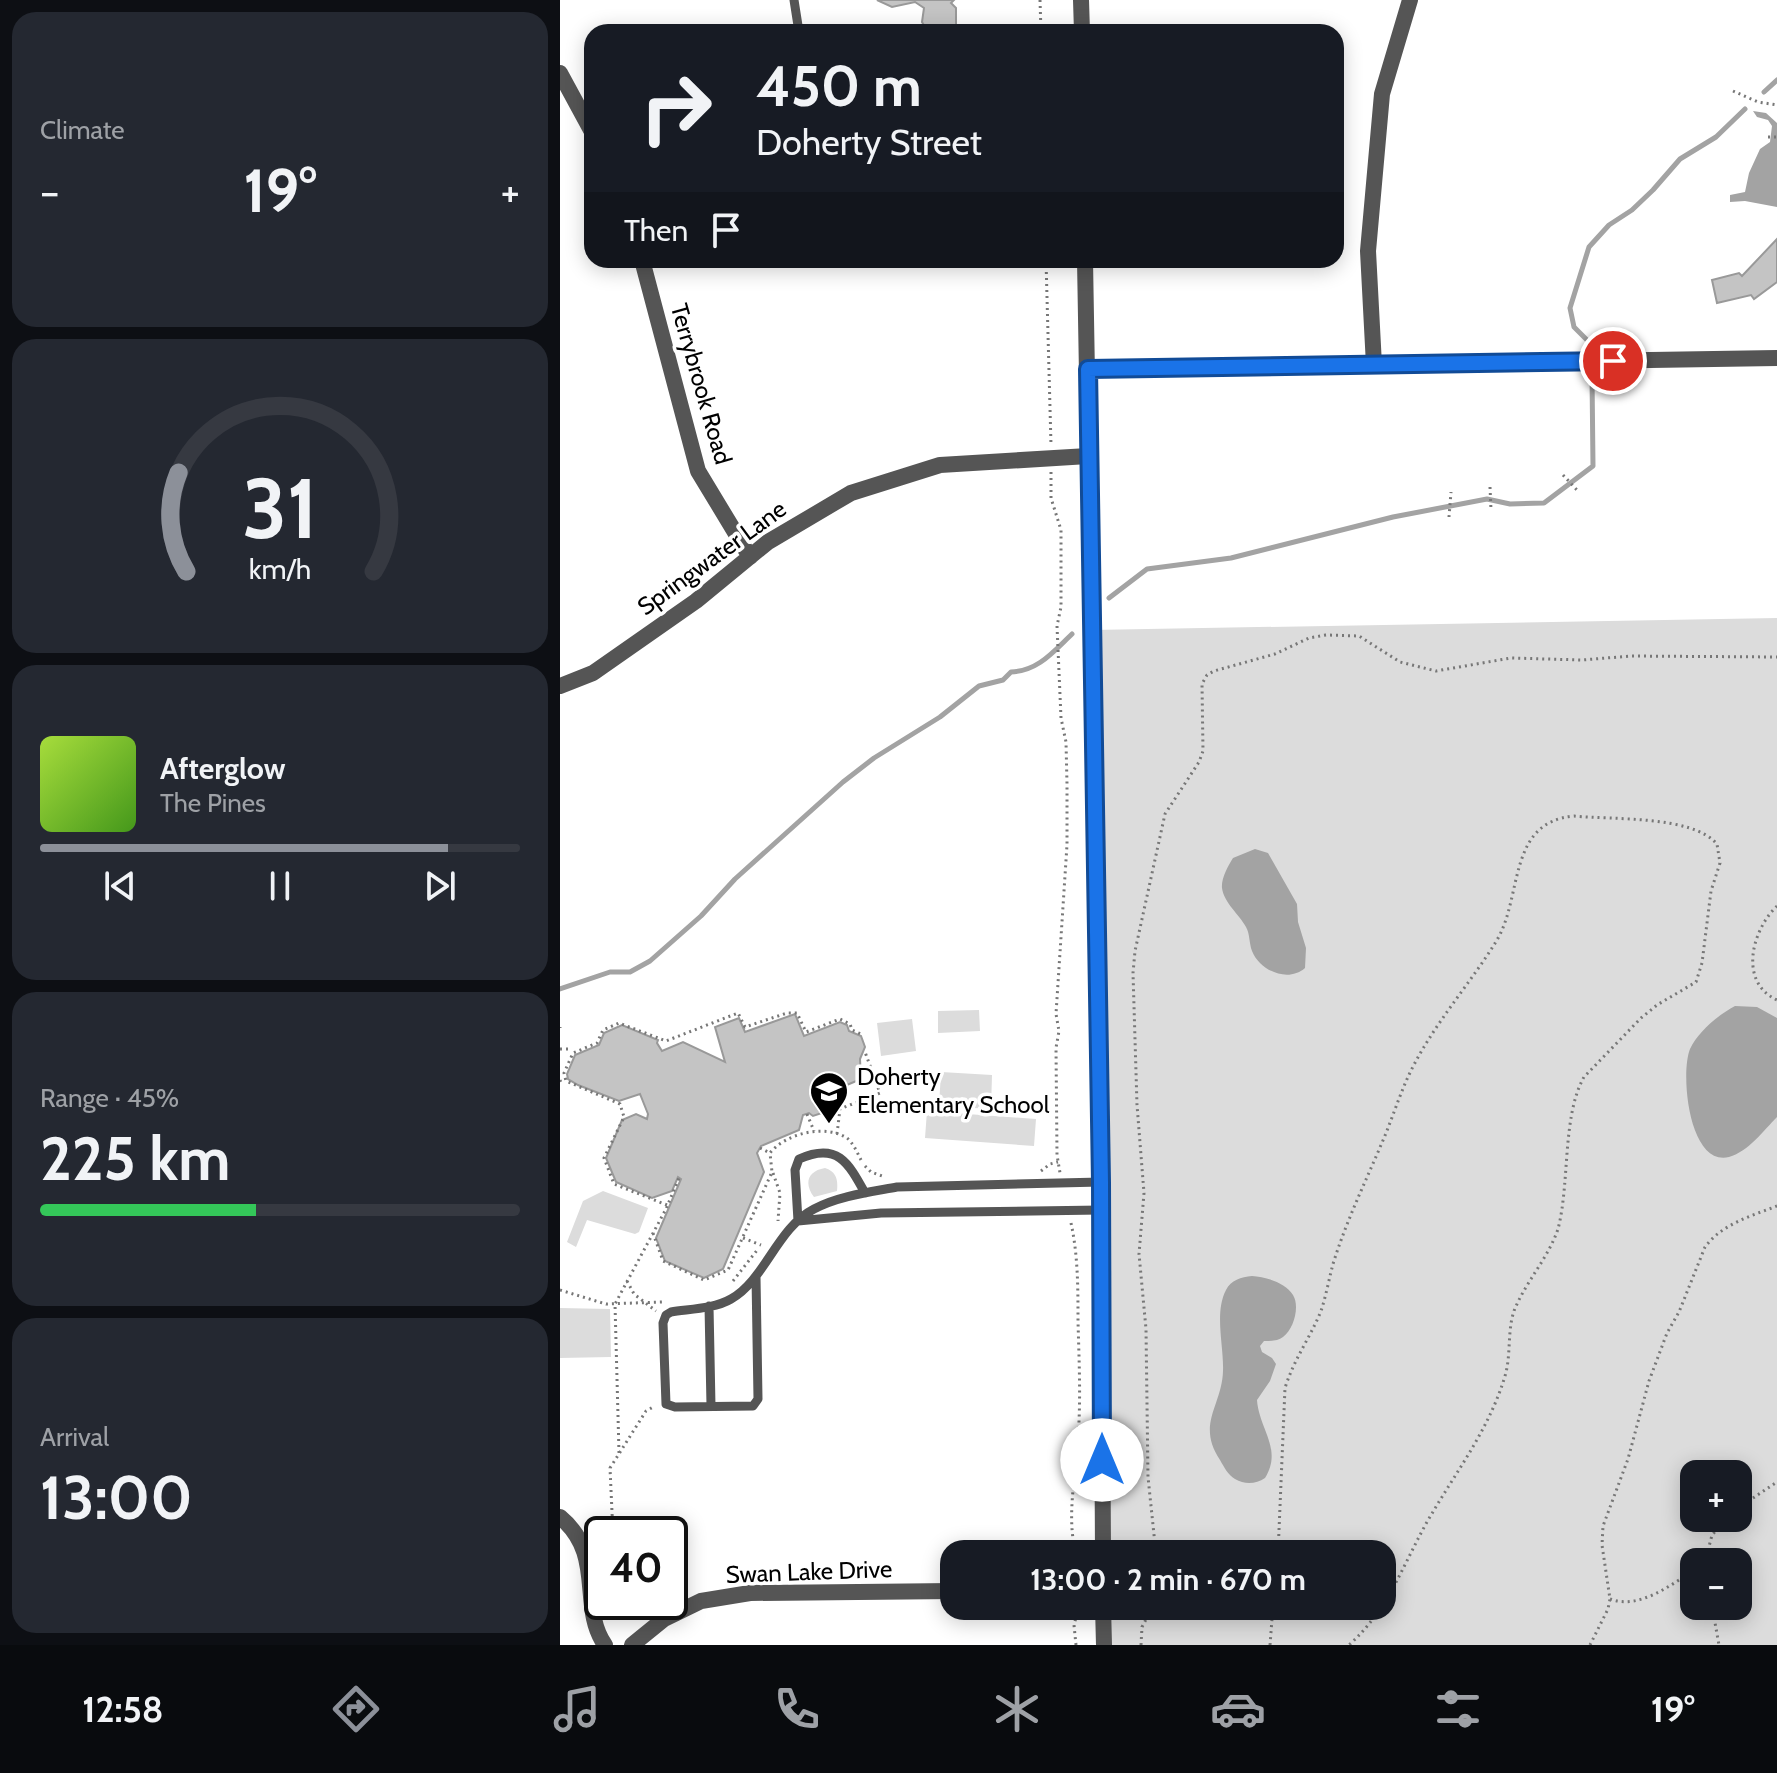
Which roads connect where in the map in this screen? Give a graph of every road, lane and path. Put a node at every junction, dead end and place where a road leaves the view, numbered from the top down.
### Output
1 (794, 0) edge
2 (1040, 0) edge
3 (1081, 0) edge
4 (1410, 0) edge
5 (798, 24) edge
6 (1041, 24) edge
7 (1082, 24) edge
8 (560, 73) edge
9 (1733, 91) dead end
10 (1777, 105) edge
11 (584, 116) edge
12 (1768, 137) dead end
13 (1777, 137) edge
14 (644, 268) edge
15 (1085, 268) edge
16 (1777, 358) edge
17 (1374, 365) junction
18 (1088, 369) junction
19 (1088, 456) junction
20 (1563, 475) dead end
21 (1490, 487) dead end
22 (1577, 490) dead end
23 (1451, 492) dead end
24 (1491, 510) dead end
25 (1449, 517) dead end
26 (750, 557) junction
27 (1057, 626) dead end
28 (1777, 657) edge
29 (560, 686) edge
30 (1777, 906) edge
31 (1777, 1000) edge
32 (861, 1034) dead end
33 (560, 1049) edge
34 (570, 1049) dead end
35 (865, 1052) dead end
36 (807, 1114) dead end
37 (814, 1131) dead end
38 (837, 1134) dead end
39 (760, 1148) dead end
40 (770, 1153) dead end
41 (772, 1172) dead end
42 (679, 1178) dead end
43 (1101, 1182) junction
44 (1063, 1184) junction
45 (865, 1193) junction
46 (667, 1205) junction
47 (1777, 1206) edge
48 (1068, 1210) junction
49 (1101, 1210) junction
50 (798, 1221) junction
51 (773, 1230) dead end
52 (743, 1238) dead end
53 (767, 1238) dead end
54 (761, 1245) junction
55 (756, 1277) junction
56 (627, 1281) junction
57 (730, 1284) dead end
58 (560, 1290) edge
59 (669, 1301) dead end
60 (645, 1303) junction
61 (615, 1304) junction
62 (709, 1306) junction
63 (665, 1317) junction
64 (664, 1400) junction
65 (711, 1406) junction
66 (619, 1453) junction
67 (1777, 1482) edge
68 (1752, 1499) edge
69 (612, 1516) edge
70 (560, 1517) edge
71 (1073, 1540) edge
72 (1103, 1540) edge
73 (1155, 1540) edge
74 (1279, 1540) edge
75 (1680, 1578) edge
76 (1396, 1586) edge
77 (940, 1591) edge
78 (1610, 1599) junction
79 (1075, 1620) edge
80 (1103, 1620) edge
81 (1146, 1620) edge
82 (1272, 1620) edge
83 (1374, 1620) edge
84 (1715, 1620) edge
85 (605, 1645) edge
86 (632, 1645) edge
87 (1076, 1645) edge
88 (1104, 1645) edge
89 (1141, 1645) edge
90 (1270, 1645) edge
91 (1349, 1645) edge
92 (1590, 1645) edge
93 (1719, 1645) edge

1 - 5 lane
2 - 6 path
3 - 7 street
4 - 17 street
8 - 11 street
9 - 10 path
12 - 13 path
14 - 26 street, Terrybrook Road
15 - 18 street
16 - 17 street
17 - 18 street
18 - 19 street
19 - 26 street, Springwater Lane
19 - 43 street
20 - 22 path
21 - 24 path
23 - 25 path
26 - 29 street, Springwater Lane
27 - 44 path
28 - 73 path
30 - 31 path
32 - 46 path
33 - 34 path
35 - 38 path
36 - 37 path
39 - 40 path
41 - 51 path
42 - 46 path
43 - 44 lane
43 - 49 street
44 - 45 lane
45 - 50 lane
45 - 50 lane
46 - 56 path
47 - 78 path
48 - 49 lane
48 - 50 lane
48 - 71 path
49 - 72 street
50 - 55 lane
52 - 54 path
53 - 54 path
54 - 57 path
55 - 62 lane
55 - 65 lane
56 - 60 path
56 - 61 path
58 - 61 path
59 - 60 path
60 - 61 path
60 - 63 path
61 - 66 path
62 - 63 lane
62 - 65 lane
63 - 64 lane
64 - 65 lane
64 - 66 path
66 - 69 path
67 - 68 path
70 - 85 street
74 - 76 path
75 - 78 path
77 - 86 street, Swan Lake Drive
78 - 92 path
79 - 87 path
80 - 88 street
81 - 89 path
82 - 90 path
83 - 91 path
84 - 93 path

